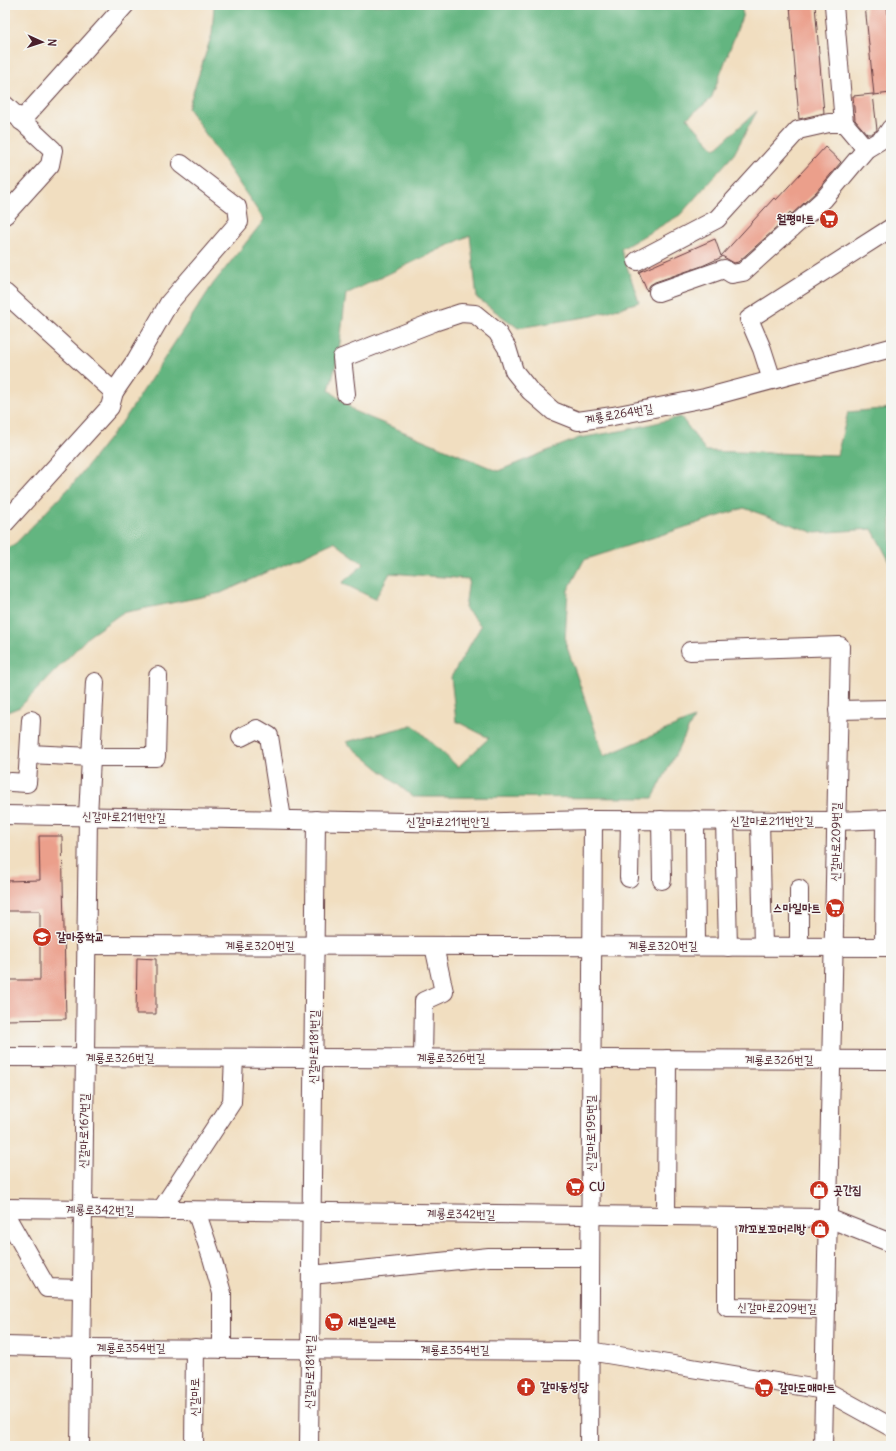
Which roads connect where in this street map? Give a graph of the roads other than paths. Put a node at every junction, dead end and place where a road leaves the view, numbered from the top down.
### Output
1 (125, 5) edge
2 (834, 5) edge
3 (5, 105) edge
4 (22, 121) junction
5 (844, 123) junction
6 (891, 128) edge
7 (866, 149) junction
8 (181, 164) dead end
9 (5, 215) edge
10 (891, 228) edge
11 (637, 261) dead end
12 (658, 292) dead end
13 (5, 293) edge
14 (891, 348) edge
15 (772, 380) junction
16 (114, 392) junction
17 (346, 394) dead end
18 (5, 522) edge
19 (690, 651) dead end
20 (158, 676) dead end
21 (95, 682) dead end
22 (891, 708) edge
23 (838, 710) junction
24 (31, 720) dead end
25 (241, 737) dead end
26 (29, 754) junction
27 (92, 757) junction
28 (12, 782) dead end
29 (5, 815) edge
30 (88, 816) junction
31 (282, 819) junction
32 (888, 819) edge
33 (316, 820) junction
34 (593, 820) junction
35 (630, 820) junction
36 (661, 820) junction
37 (694, 820) junction
38 (725, 820) junction
39 (760, 820) junction
40 (836, 821) junction
41 (629, 878) dead end
42 (662, 880) dead end
43 (799, 889) dead end
44 (86, 945) junction
45 (315, 946) junction
46 (434, 946) junction
47 (592, 946) junction
48 (696, 946) junction
49 (728, 946) junction
50 (763, 946) junction
51 (799, 947) junction
52 (834, 947) junction
53 (887, 947) edge
54 (5, 1057) edge
55 (85, 1057) junction
56 (234, 1058) junction
57 (313, 1058) junction
58 (423, 1058) junction
59 (591, 1059) junction
60 (668, 1059) junction
61 (831, 1060) junction
62 (891, 1060) edge
63 (5, 1208) edge
64 (83, 1209) junction
65 (161, 1210) junction
66 (196, 1211) junction
67 (312, 1212) junction
68 (5, 1214) edge
69 (590, 1215) junction
70 (666, 1216) junction
71 (727, 1217) junction
72 (828, 1218) junction
73 (891, 1243) edge
74 (590, 1257) junction
75 (311, 1275) junction
76 (82, 1289) junction
77 (826, 1309) junction
78 (5, 1346) edge
79 (82, 1348) junction
80 (195, 1348) junction
81 (222, 1349) junction
82 (310, 1349) junction
83 (589, 1351) junction
84 (824, 1390) junction
85 (891, 1428) edge
86 (80, 1446) edge
87 (194, 1446) edge
88 (309, 1446) edge
89 (588, 1446) edge
90 (823, 1446) edge

1 - 4 street
2 - 5 street
3 - 4 street
4 - 9 street
5 - 7 street
5 - 11 street
6 - 7 street
7 - 12 street
8 - 16 street
10 - 15 street
13 - 16 street
14 - 15 street, 계룡로264번길
15 - 17 street, 계룡로264번길
16 - 18 street
19 - 23 street, 신갈마로209번길
20 - 27 street
21 - 27 street, 신갈마로167번길
22 - 23 street
23 - 40 street, 신갈마로209번길
24 - 26 street
25 - 31 street
26 - 27 street
26 - 28 street
27 - 30 street, 신갈마로167번길
29 - 30 street, 신갈마로211번안길
30 - 31 street, 신갈마로211번안길
30 - 44 street, 신갈마로167번길
31 - 33 street, 신갈마로211번안길
32 - 40 street, 신갈마로211번안길
32 - 53 street
33 - 34 street, 신갈마로211번안길
33 - 45 street, 신갈마로181번길
34 - 35 street, 신갈마로211번안길
34 - 47 street, 신갈마로195번길
35 - 36 street, 신갈마로211번안길
35 - 41 street
36 - 37 street, 신갈마로211번안길
36 - 42 street
37 - 38 street, 신갈마로211번안길
37 - 48 street
38 - 39 street, 신갈마로211번안길
38 - 49 street
39 - 40 street, 신갈마로211번안길
39 - 50 street
40 - 52 street, 신갈마로209번길
43 - 51 street
44 - 45 street, 계룡로320번길
44 - 55 street, 신갈마로167번길
45 - 46 street, 계룡로320번길
45 - 57 street, 신갈마로181번길
46 - 47 street, 계룡로320번길
46 - 58 street
47 - 48 street, 계룡로320번길
47 - 59 street, 신갈마로195번길
48 - 49 street, 계룡로320번길
49 - 50 street, 계룡로320번길
50 - 51 street, 계룡로320번길
51 - 52 street, 계룡로320번길
52 - 53 street, 계룡로320번길
52 - 61 street, 신갈마로209번길
54 - 55 street, 계룡로326번길
55 - 56 street, 계룡로326번길
55 - 64 street, 신갈마로167번길
56 - 57 street, 계룡로326번길
56 - 65 street
57 - 58 street, 계룡로326번길
57 - 67 street, 신갈마로181번길
58 - 59 street, 계룡로326번길
59 - 60 street, 계룡로326번길
59 - 69 street, 신갈마로195번길
60 - 61 street, 계룡로326번길
60 - 70 street
61 - 62 street, 계룡로326번길
61 - 72 street, 신갈마로209번길
63 - 64 street, 계룡로342번길
64 - 65 street, 계룡로342번길
64 - 76 street, 신갈마로167번길
65 - 66 street, 계룡로342번길
66 - 67 street, 계룡로342번길
66 - 81 street
67 - 69 street, 계룡로342번길
67 - 75 street, 신갈마로181번길
68 - 76 street
69 - 70 street, 계룡로342번길
69 - 74 street, 신갈마로195번길
70 - 71 street, 계룡로342번길
71 - 72 street, 계룡로342번길
71 - 77 street, 신갈마로209번길
72 - 73 street, 계룡로342번길
72 - 77 street, 신갈마로209번길
74 - 75 street
74 - 83 street, 신갈마로195번길
75 - 82 street, 신갈마로181번길
76 - 79 street, 신갈마로167번길
77 - 84 street, 신갈마로209번길
78 - 79 street, 계룡로354번길
79 - 80 street, 계룡로354번길
79 - 86 street, 신갈마로167번길
80 - 81 street, 계룡로354번길
80 - 87 street, 신갈마로
81 - 82 street, 계룡로354번길
82 - 83 street, 계룡로354번길
82 - 88 street, 신갈마로181번길
83 - 84 street, 계룡로354번길
83 - 89 street, 신갈마로195번길
84 - 85 street, 계룡로354번길
84 - 90 street, 신갈마로209번길

